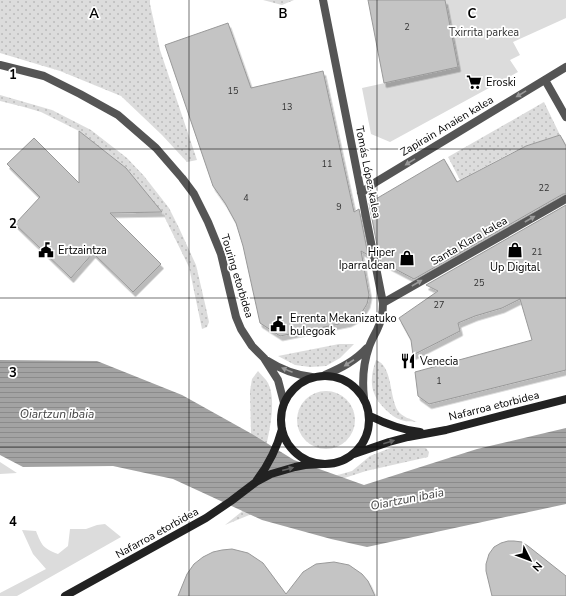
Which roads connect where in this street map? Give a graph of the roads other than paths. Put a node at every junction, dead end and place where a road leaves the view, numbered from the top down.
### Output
1 (323, 0) edge
2 (0, 65) edge
3 (566, 67) edge
4 (545, 80) junction
5 (566, 117) edge
6 (361, 193) junction
7 (566, 199) edge
8 (383, 303) junction
9 (369, 346) junction
10 (264, 358) junction
11 (325, 375) junction
12 (312, 377) junction
13 (364, 398) junction
14 (566, 399) edge
15 (284, 403) junction
16 (370, 416) junction
17 (282, 429) junction
18 (427, 433) junction
19 (352, 455) junction
20 (323, 464) junction
21 (256, 482) junction
22 (65, 596) edge

1 - 6 street, Tomás López kalea
2 - 10 street, Touring etorbidea
3 - 4 street, Zapirain Anaien kalea
4 - 5 street
4 -> 6 street, Zapirain Anaien kalea
6 - 8 street, Tomás López kalea
8 -> 7 street, Santa Klara kalea
8 - 9 street, Tomás López kalea
9 -> 11 street, Tomás López kalea
9 - 13 street, Tomás López kalea
12 -> 10 street, Touring etorbidea
10 - 15 street, Touring etorbidea
11 - 12 main road
11 - 13 main road
12 - 15 main road
13 - 16 main road
14 - 18 main road, Nafarroa etorbidea
15 - 17 main road
16 - 18 main road, Nafarroa etorbidea
16 - 19 main road
17 - 20 main road
17 - 21 main road, Nafarroa etorbidea
19 -> 18 main road, Nafarroa etorbidea
19 - 20 main road
21 -> 20 main road, Nafarroa etorbidea
21 - 22 main road, Nafarroa etorbidea

